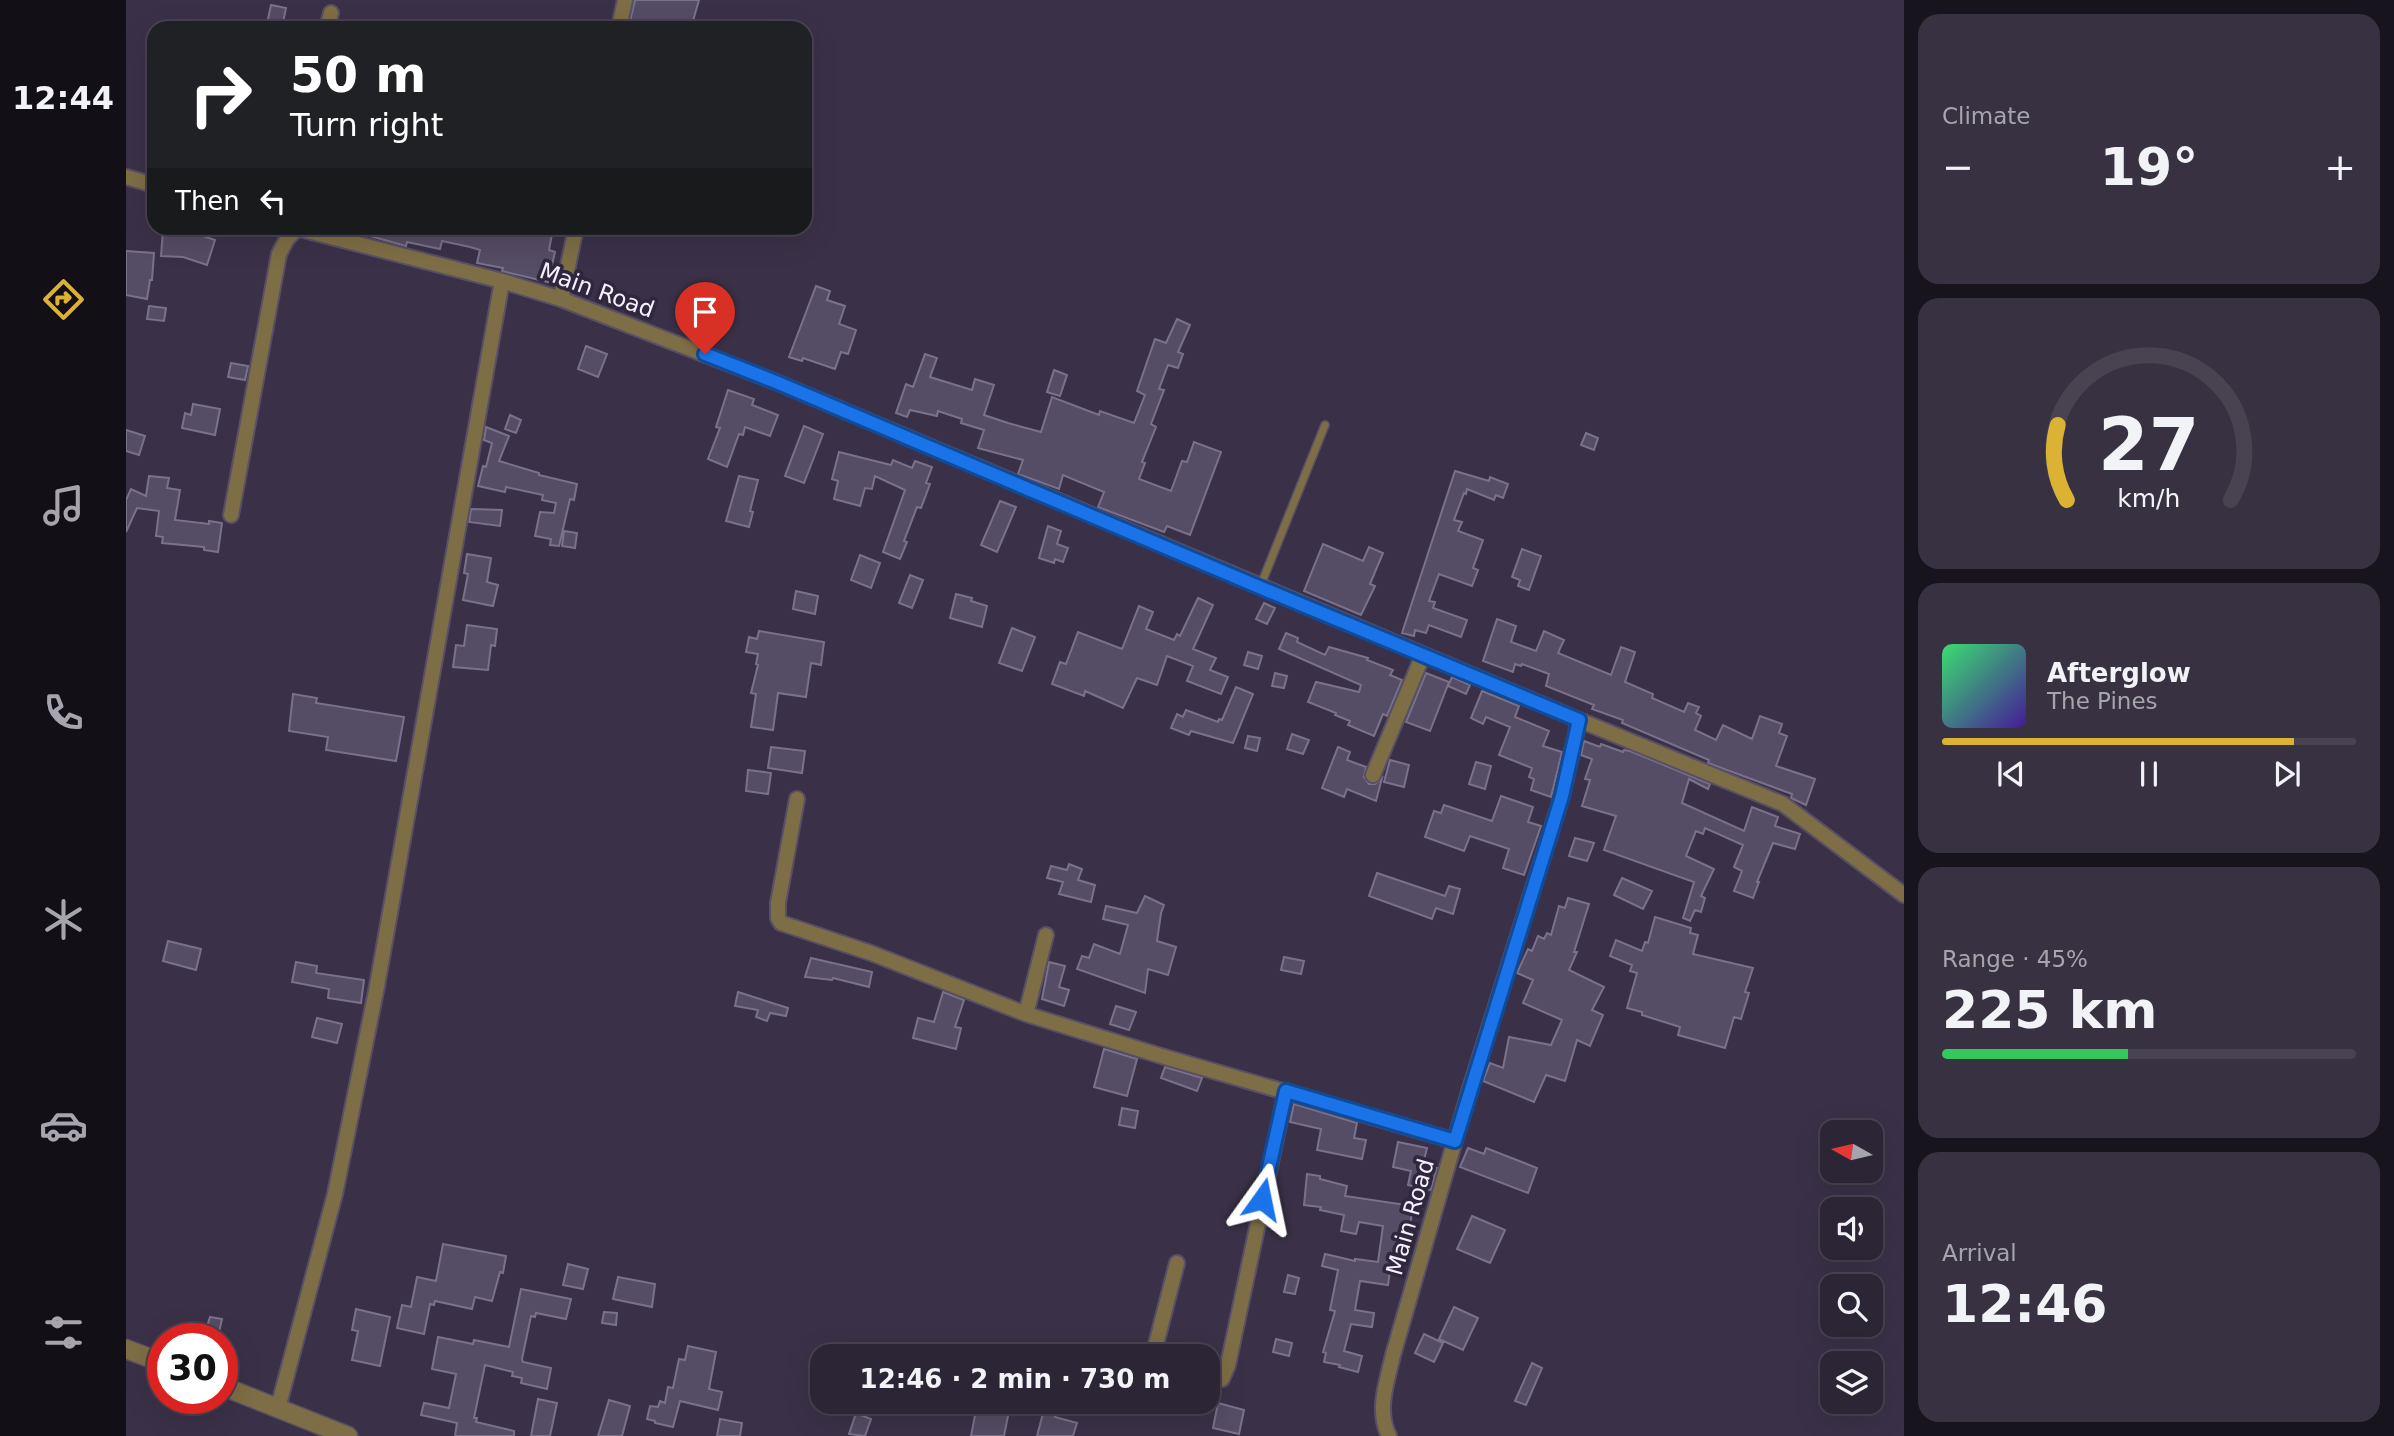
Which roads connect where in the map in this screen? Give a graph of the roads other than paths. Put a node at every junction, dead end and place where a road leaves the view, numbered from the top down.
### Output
1 (625, 0) edge
2 (331, 13) dead end
3 (329, 21) edge
4 (620, 21) edge
5 (126, 177) edge
6 (147, 183) edge
7 (291, 235) edge
8 (324, 235) edge
9 (575, 235) edge
10 (502, 281) junction
11 (561, 299) junction
12 (1325, 425) dead end
13 (231, 515) dead end
14 (1259, 587) junction
15 (1423, 655) junction
16 (1579, 720) junction
17 (1373, 775) dead end
18 (797, 799) dead end
19 (1898, 883) edge
20 (1904, 895) edge
21 (1046, 935) dead end
22 (1026, 1014) junction
23 (1286, 1091) junction
24 (1455, 1141) junction
25 (1177, 1264) dead end
26 (1156, 1344) edge
27 (126, 1349) edge
28 (147, 1357) edge
29 (1220, 1379) edge
30 (238, 1392) edge
31 (278, 1408) junction
32 (348, 1436) edge
33 (1389, 1436) edge

1 - 4 street
2 - 3 street
5 - 6 street
7 - 13 street
8 - 10 street, Main Road
9 - 11 street
10 - 11 street, Main Road
10 - 31 street
11 - 14 street, Main Road
12 - 14 lane
14 - 15 street, Main Road
15 - 16 street, Main Road
15 - 17 street
16 - 19 street
16 - 24 street, Main Road
18 - 22 street
19 - 20 street
21 - 22 street
22 - 23 street
23 - 24 street
23 - 29 street
24 - 33 street, Main Road
25 - 26 street
27 - 28 street
30 - 31 street
31 - 32 street

